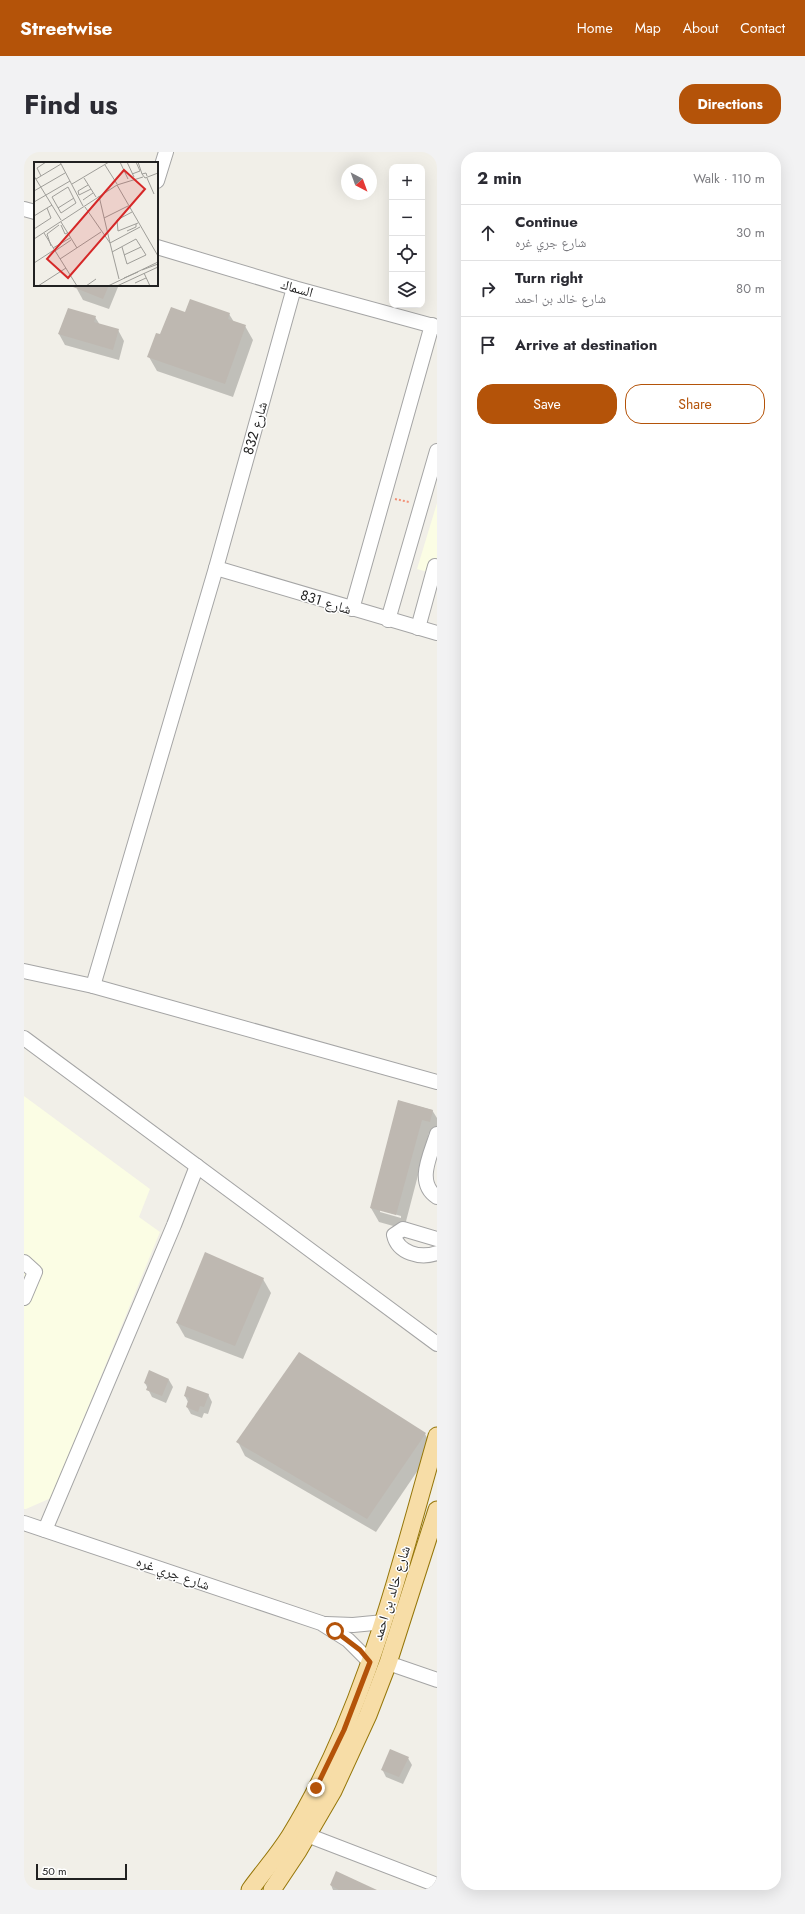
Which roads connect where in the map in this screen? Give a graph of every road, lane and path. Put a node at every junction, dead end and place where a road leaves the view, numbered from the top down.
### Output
1 (166, 152) edge
2 (158, 178) edge
3 (24, 209) edge
4 (34, 212) edge
5 (158, 247) edge
6 (294, 288) junction
7 (435, 326) edge
8 (437, 451) edge
9 (384, 496) junction
10 (421, 506) junction
11 (435, 566) dead end
12 (216, 568) junction
13 (352, 609) junction
14 (388, 620) junction
15 (418, 628) junction
16 (437, 633) edge
17 (24, 971) edge
18 (93, 986) junction
19 (24, 1038) edge
20 (437, 1082) edge
21 (437, 1134) edge
22 (197, 1166) junction
23 (437, 1197) edge
24 (437, 1240) edge
25 (437, 1253) edge
26 (24, 1262) edge
27 (24, 1298) edge
28 (437, 1344) edge
29 (437, 1436) edge
30 (437, 1510) edge
31 (24, 1523) edge
32 (45, 1530) junction
33 (384, 1622) junction
34 (321, 1623) junction
35 (370, 1662) junction
36 (388, 1663) junction
37 (437, 1680) edge
38 (307, 1835) junction
39 (437, 1885) edge
40 (250, 1890) edge
41 (272, 1890) edge

1 - 2 street
3 - 4 street
5 - 6 street, السماك
6 - 7 street, السماك
6 - 12 street, شارع 832
7 - 9 street
8 - 10 street
9 - 10 path
9 - 13 street
10 - 14 street
11 - 15 street
12 - 13 street, شارع 831
12 - 18 street, شارع 832
13 - 14 street, شارع 831
14 - 15 street, شارع 831
15 - 16 street, شارع 831
17 - 18 street
18 - 20 street
19 - 22 street
21 - 23 street
22 - 28 street
22 - 32 street
24 - 25 street
26 - 27 street
29 - 33 main road, شارع خالد بن احمد
30 - 36 main road, شارع خالد بن احمد
31 - 32 street, شارع جري غره
32 - 34 street, شارع جري غره
33 - 34 street, شارع جري غره
33 - 35 main road, شارع خالد بن احمد
34 - 35 street, شارع جري غره
35 - 40 main road, شارع خالد بن احمد
36 - 37 street
36 - 38 main road, شارع خالد بن احمد
38 - 39 street
38 - 41 main road, شارع خالد بن احمد

